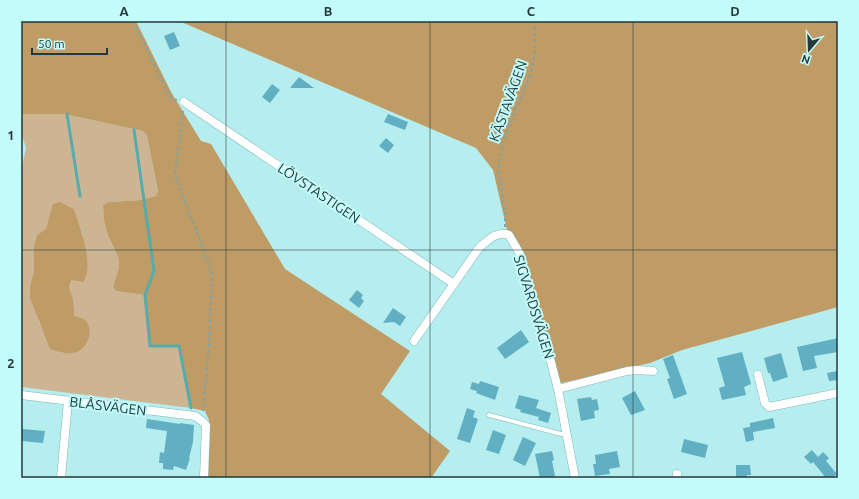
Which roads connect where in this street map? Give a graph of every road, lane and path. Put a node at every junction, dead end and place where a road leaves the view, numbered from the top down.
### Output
1 (133, 21) edge
2 (535, 21) edge
3 (184, 102) junction
4 (506, 234) junction
5 (454, 284) junction
6 (414, 341) dead end
7 (653, 371) dead end
8 (758, 375) dead end
9 (558, 388) junction
10 (838, 393) edge
11 (21, 395) edge
12 (68, 402) junction
13 (489, 415) dead end
14 (199, 418) junction
15 (567, 434) junction
16 (61, 478) edge
17 (204, 478) edge
18 (575, 478) edge

1 - 3 path
2 - 4 path, KÄSTAVÄGEN
3 - 5 street, LÖVSTASTIGEN
3 - 14 path
4 - 5 street
4 - 9 street, SIGVARDSVÄGEN
5 - 6 street
7 - 9 street
8 - 10 street
9 - 15 street, SIGVARDSVÄGEN
11 - 12 street, BLÅSVÄGEN
12 - 14 street, BLÅSVÄGEN
12 - 16 street
13 - 15 lane
14 - 17 street
15 - 18 street, SIGVARDSVÄGEN

